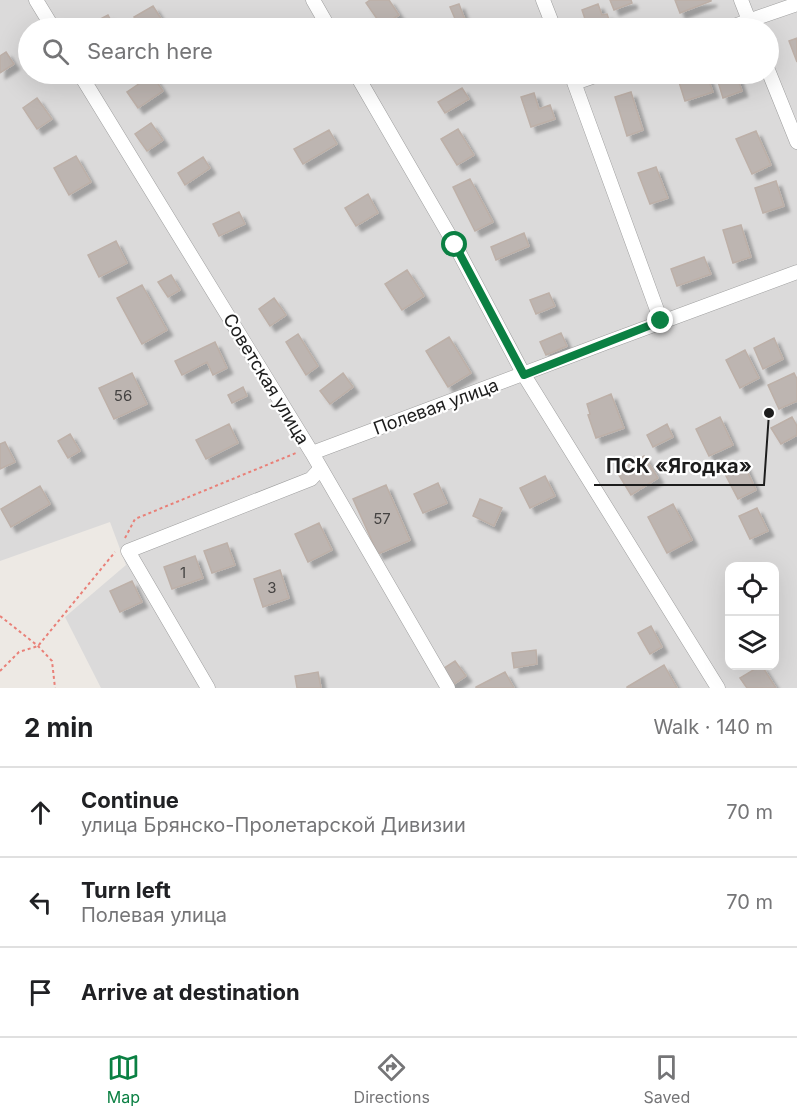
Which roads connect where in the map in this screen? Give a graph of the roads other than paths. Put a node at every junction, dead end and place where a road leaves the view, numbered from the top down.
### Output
1 (36, 0) edge
2 (313, 0) edge
3 (543, 0) edge
4 (741, 0) edge
5 (797, 4) edge
6 (47, 18) edge
7 (323, 18) edge
8 (550, 18) edge
9 (747, 18) edge
10 (766, 18) edge
11 (86, 84) edge
12 (362, 84) edge
13 (575, 84) edge
14 (774, 84) edge
15 (797, 142) edge
16 (797, 272) edge
17 (661, 321) junction
18 (524, 375) junction
19 (312, 453) junction
20 (320, 469) junction
21 (208, 688) edge
22 (448, 688) edge
23 (718, 688) edge

1 - 6 street
2 - 7 street
3 - 8 street
4 - 9 street
5 - 10 street
11 - 19 street, Советская улица
12 - 18 street
13 - 17 street
14 - 15 street
16 - 17 street, Полевая улица
17 - 18 street, Полевая улица
18 - 19 street, Полевая улица
18 - 23 street
19 - 20 street, Советская улица
20 - 21 street
20 - 22 street, Советская улица

